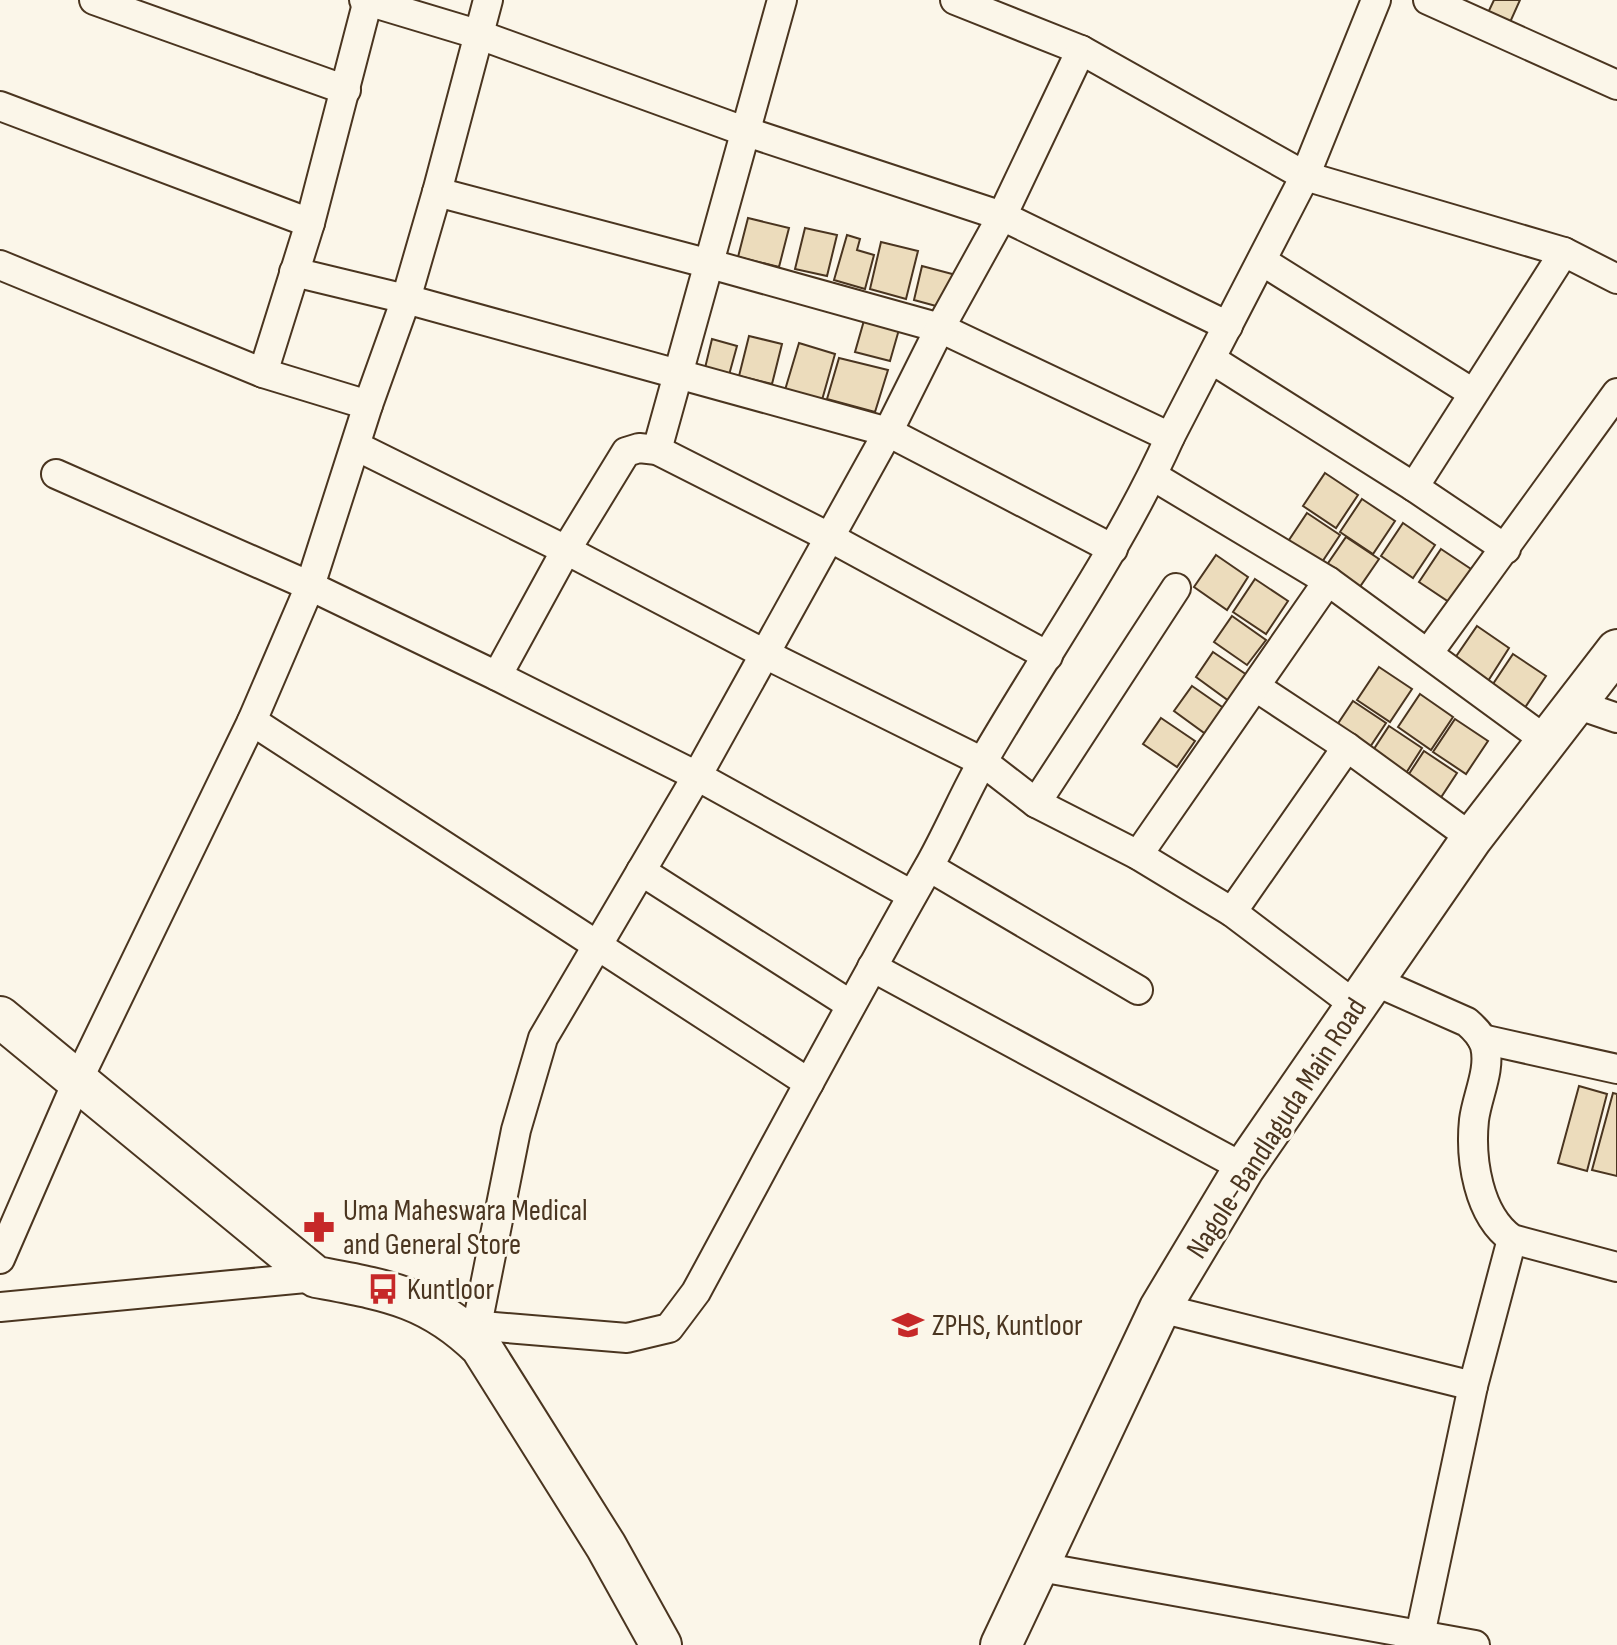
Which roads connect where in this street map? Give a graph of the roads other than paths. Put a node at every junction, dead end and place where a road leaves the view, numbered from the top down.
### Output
1 (94, 0) edge
2 (367, 0) edge
3 (488, 0) edge
4 (782, 0) edge
5 (955, 0) edge
6 (1376, 0) edge
7 (1428, 0) edge
8 (477, 34) junction
9 (1081, 50) junction
10 (1617, 85) edge
11 (346, 90) junction
12 (0, 106) edge
13 (744, 131) junction
14 (1305, 176) junction
15 (437, 192) junction
16 (1002, 216) junction
17 (310, 223) junction
18 (1564, 252) junction
19 (1262, 261) junction
20 (710, 264) junction
21 (0, 265) edge
22 (294, 272) junction
23 (1617, 279) edge
24 (406, 299) junction
25 (1228, 326) junction
26 (940, 328) junction
27 (1211, 359) junction
28 (263, 373) junction
29 (678, 374) junction
30 (1473, 393) junction
31 (1617, 393) edge
32 (368, 405) junction
33 (888, 432) junction
34 (1170, 437) junction
35 (356, 446) junction
36 (657, 450) junction
37 (56, 474) dead end
38 (1153, 476) junction
39 (1414, 487) junction
40 (829, 537) junction
41 (1113, 549) junction
42 (1506, 549) junction
43 (566, 550) junction
44 (1328, 581) junction
45 (310, 586) junction
46 (1176, 588) dead end
47 (1617, 650) edge
48 (1429, 652) junction
49 (765, 654) junction
50 (1048, 656) junction
51 (497, 676) junction
52 (1256, 687) junction
53 (1576, 704) junction
54 (1617, 718) edge
55 (252, 721) junction
56 (1548, 742) junction
57 (1347, 747) junction
58 (983, 762) junction
59 (697, 776) junction
60 (1036, 803) junction
61 (1472, 838) junction
62 (1138, 855) junction
63 (929, 867) junction
64 (641, 871) junction
65 (912, 895) junction
66 (1232, 912) junction
67 (597, 948) junction
68 (872, 967) junction
69 (1138, 990) dead end
70 (1364, 993) junction
71 (851, 1005) junction
72 (0, 1017) edge
73 (1482, 1039) junction
74 (1617, 1069) edge
75 (77, 1082) junction
76 (809, 1083) junction
77 (1244, 1168) junction
78 (1512, 1239) junction
79 (0, 1259) edge
80 (1617, 1267) edge
81 (316, 1277) junction
82 (0, 1307) edge
83 (1160, 1308) junction
84 (468, 1325) junction
85 (1473, 1386) junction
86 (1040, 1567) junction
87 (1420, 1635) junction
88 (1380, 1637) edge
89 (661, 1645) edge
90 (1001, 1645) edge
91 (1475, 1645) edge

1 - 11 street
2 - 8 street
2 - 11 street
3 - 8 street
4 - 13 street
5 - 9 street
6 - 14 street
7 - 10 street
8 - 13 street
8 - 15 street
9 - 14 street
9 - 16 street
11 - 17 street
12 - 17 street
13 - 16 street
13 - 20 street
14 - 18 street
14 - 19 street
15 - 20 street
15 - 24 street
16 - 25 street
16 - 26 street
17 - 22 street
18 - 23 street
18 - 30 street
19 - 25 street
19 - 30 street
20 - 26 street
20 - 29 street
21 - 28 street
22 - 24 street
22 - 28 street
24 - 29 street
24 - 32 street
25 - 27 street
26 - 33 street
26 - 34 street
27 - 34 street
27 - 39 street
28 - 32 street
29 - 33 street
29 - 36 street
30 - 39 street
31 - 42 street
32 - 35 street
33 - 40 street
33 - 41 street
34 - 38 street
35 - 43 street
35 - 45 street
36 - 40 street
36 - 43 street
37 - 45 street
38 - 41 street
38 - 44 street
39 - 42 street
40 - 49 street
40 - 50 street
41 - 50 street
42 - 48 street
43 - 49 street
43 - 51 street
44 - 48 street
44 - 52 street
45 - 51 street
45 - 55 street
46 - 60 street
47 - 53 street, Nagole-Bandlaguda Main Road
48 - 56 street
49 - 58 street
49 - 59 street
50 - 58 street
51 - 59 street
52 - 57 street
52 - 62 street
53 - 54 street
53 - 56 street, Nagole-Bandlaguda Main Road
55 - 67 street
55 - 75 street
56 - 61 street, Nagole-Bandlaguda Main Road
57 - 61 street
57 - 66 street
58 - 60 street
58 - 63 street
59 - 64 street
59 - 65 street
60 - 62 street
61 - 70 street, Nagole-Bandlaguda Main Road
62 - 66 street
63 - 65 street
63 - 69 street
64 - 67 street
64 - 71 street
65 - 68 street
66 - 70 street
67 - 76 street
67 - 84 street
68 - 71 street
68 - 77 street
70 - 73 street
70 - 77 street, Nagole-Bandlaguda Main Road
71 - 76 street
72 - 75 street
73 - 74 street
73 - 78 street
75 - 79 street
75 - 81 street
76 - 84 street
77 - 83 street, Nagole-Bandlaguda Main Road
78 - 80 street
78 - 85 street
81 - 82 street
81 - 84 street
83 - 85 street
83 - 86 street, Nagole-Bandlaguda Main Road
84 - 89 street
85 - 87 street
86 - 88 street
86 - 90 street, Nagole-Bandlaguda Main Road
87 - 88 street
87 - 91 street

